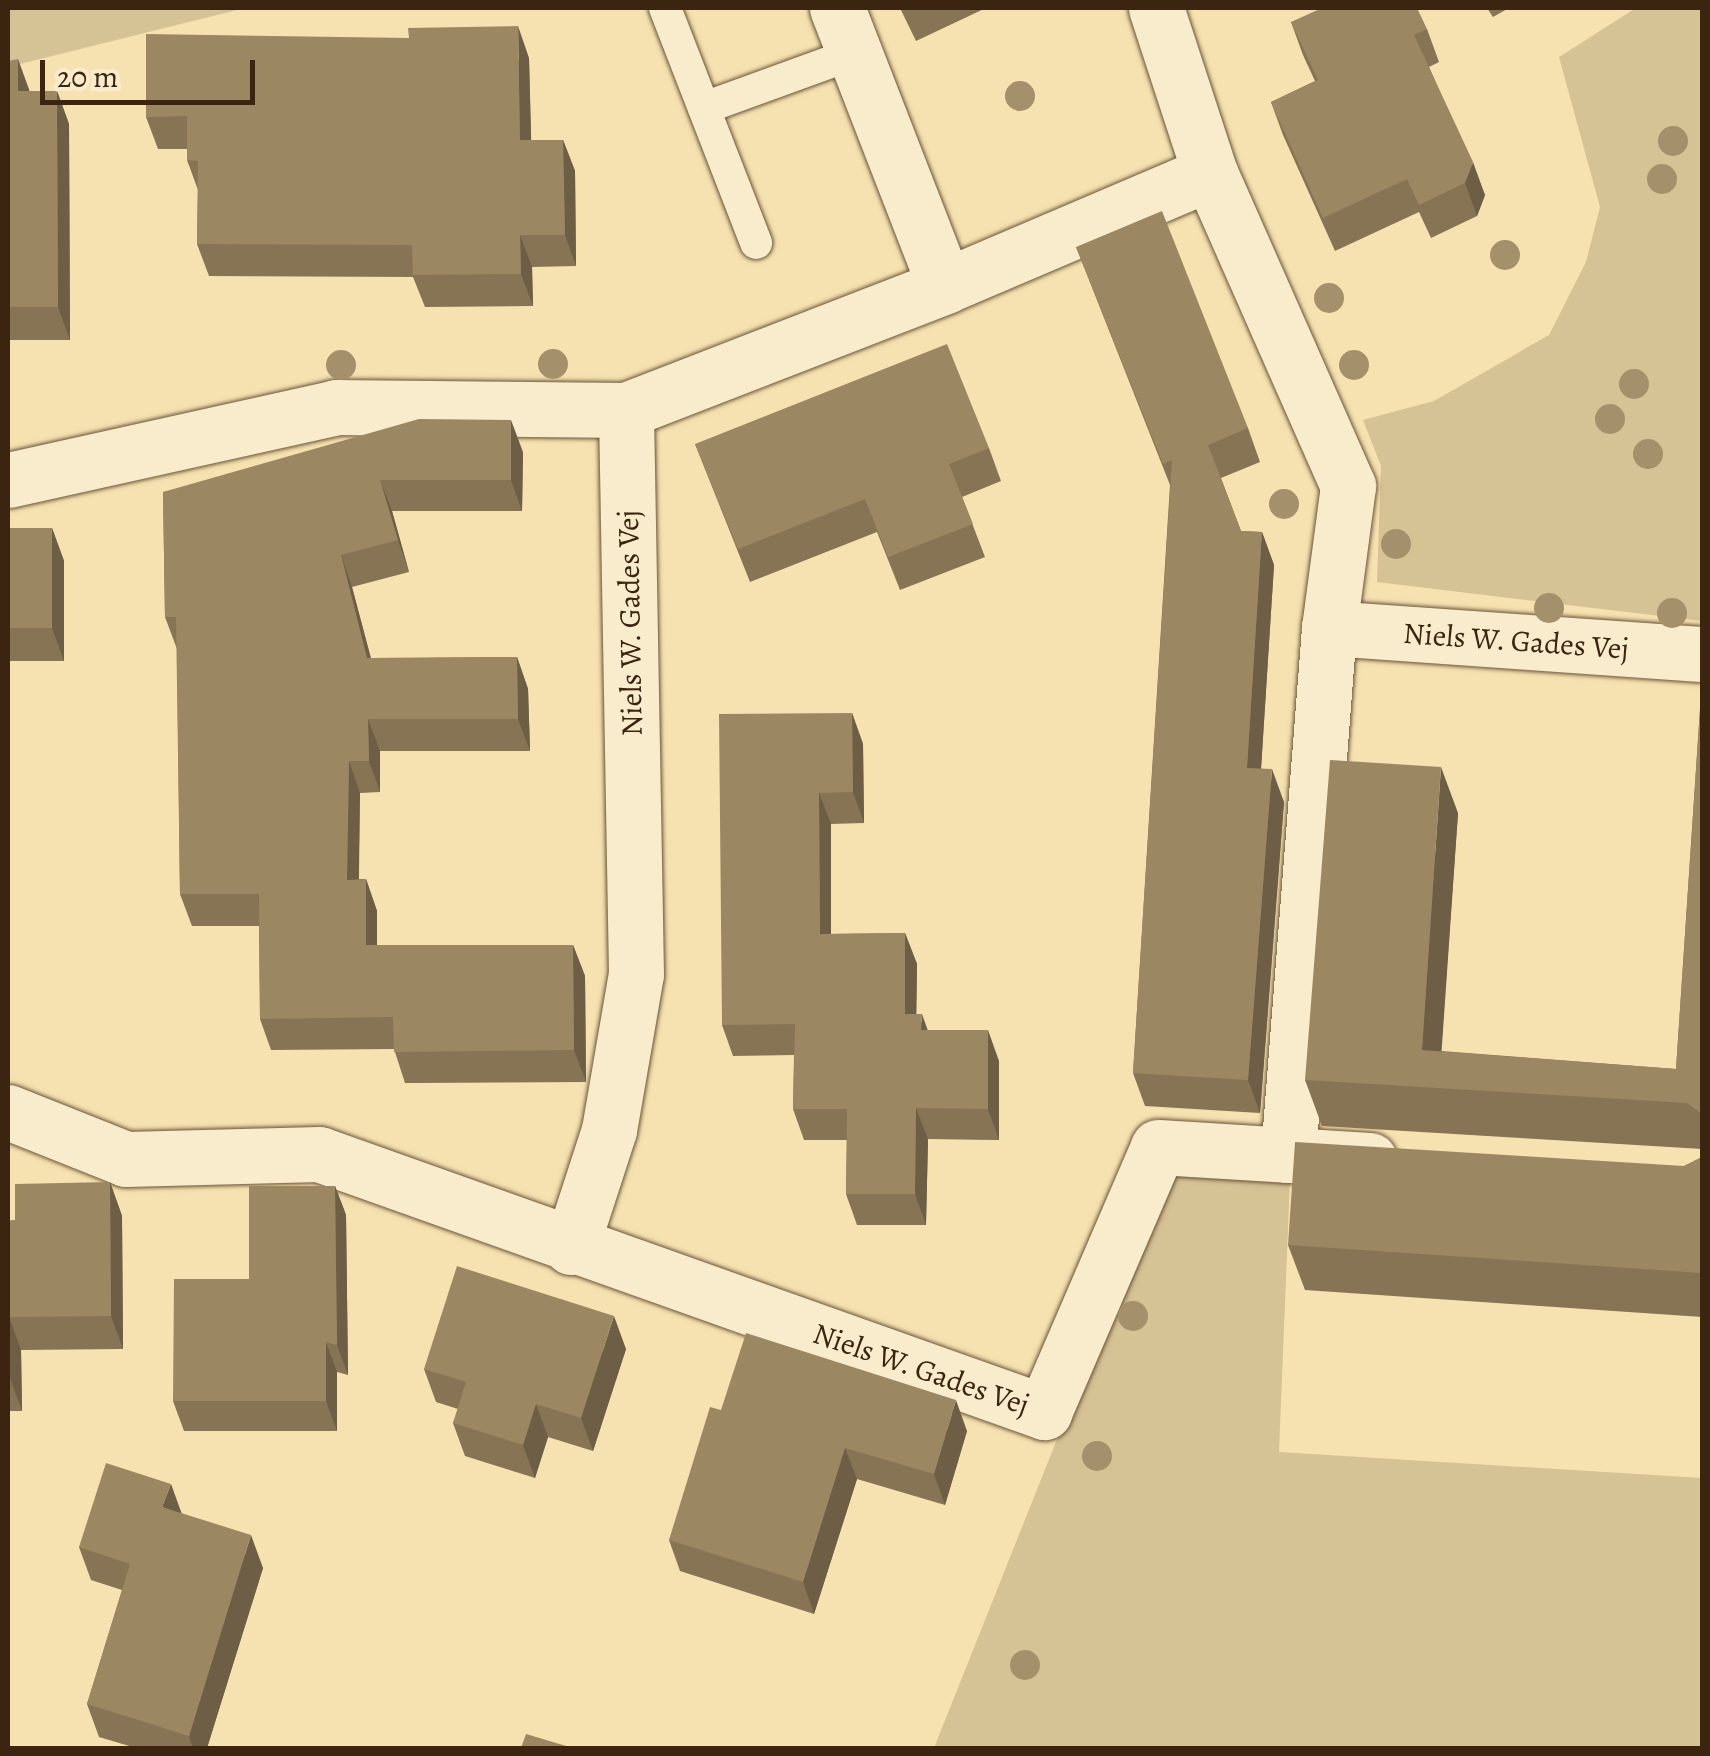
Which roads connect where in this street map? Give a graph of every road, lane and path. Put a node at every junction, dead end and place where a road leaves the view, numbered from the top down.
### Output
1 (665, 8) edge
2 (1156, 8) edge
3 (846, 30) edge
4 (704, 108) junction
5 (1210, 174) junction
6 (756, 243) dead end
7 (945, 286) junction
8 (626, 410) junction
9 (8, 480) edge
10 (1329, 628) junction
11 (1702, 654) edge
12 (8, 1112) edge
13 (1288, 1155) junction
14 (1426, 1163) edge
15 (571, 1248) junction

1 - 4 lane
2 - 5 street
3 - 4 lane
3 - 7 street
4 - 6 lane
5 - 7 street
5 - 10 street
7 - 8 street
8 - 9 street
8 - 15 street, Niels W. Gades Vej
10 - 11 street, Niels W. Gades Vej
10 - 13 street
12 - 15 street, Niels W. Gades Vej
13 - 14 street, Niels W. Gades Vej
13 - 15 street, Niels W. Gades Vej

